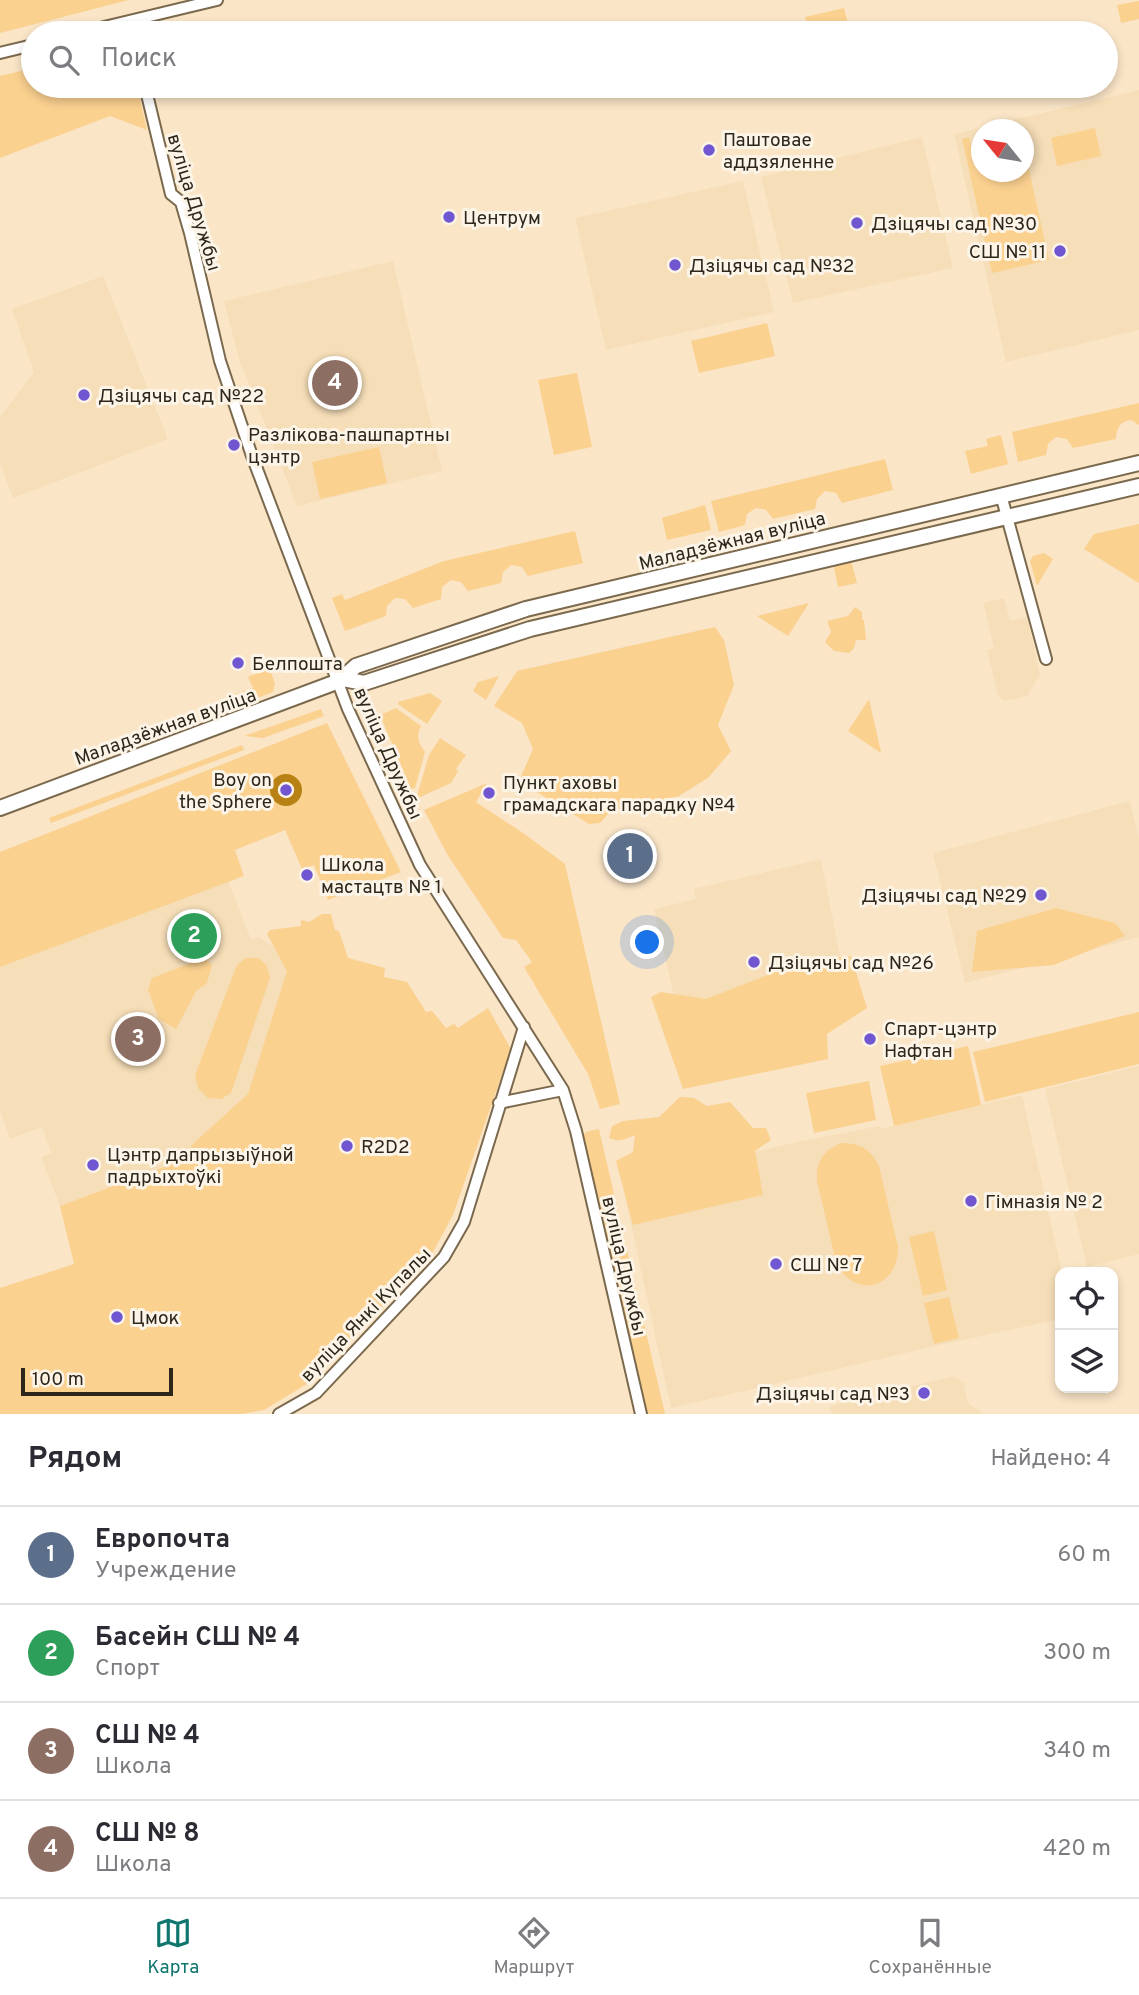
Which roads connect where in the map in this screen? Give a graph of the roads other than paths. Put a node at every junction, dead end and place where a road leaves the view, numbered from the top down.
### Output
1 (217, 0) edge
2 (129, 21) edge
3 (21, 48) edge
4 (0, 54) edge
5 (148, 98) edge
6 (1139, 463) edge
7 (1139, 486) edge
8 (1001, 495) junction
9 (1007, 518) junction
10 (1046, 659) dead end
11 (341, 680) junction
12 (0, 808) edge
13 (524, 1027) junction
14 (563, 1090) junction
15 (499, 1103) junction
16 (279, 1414) edge
17 (640, 1414) edge

1 - 2 street
3 - 4 street
5 - 11 street, вуліца Дружбы
6 - 8 main road, Маладзёжная вуліца
7 - 9 main road, Маладзёжная вуліца
8 - 9 street
8 - 11 main road, Маладзёжная вуліца
9 - 10 street
9 - 11 main road, Маладзёжная вуліца
11 - 12 main road, Маладзёжная вуліца
11 - 13 street, вуліца Дружбы
13 - 14 street, вуліца Дружбы
13 - 15 street, вуліца Янкі Купалы
14 - 15 street
14 - 17 street, вуліца Дружбы
15 - 16 street, вуліца Янкі Купалы

